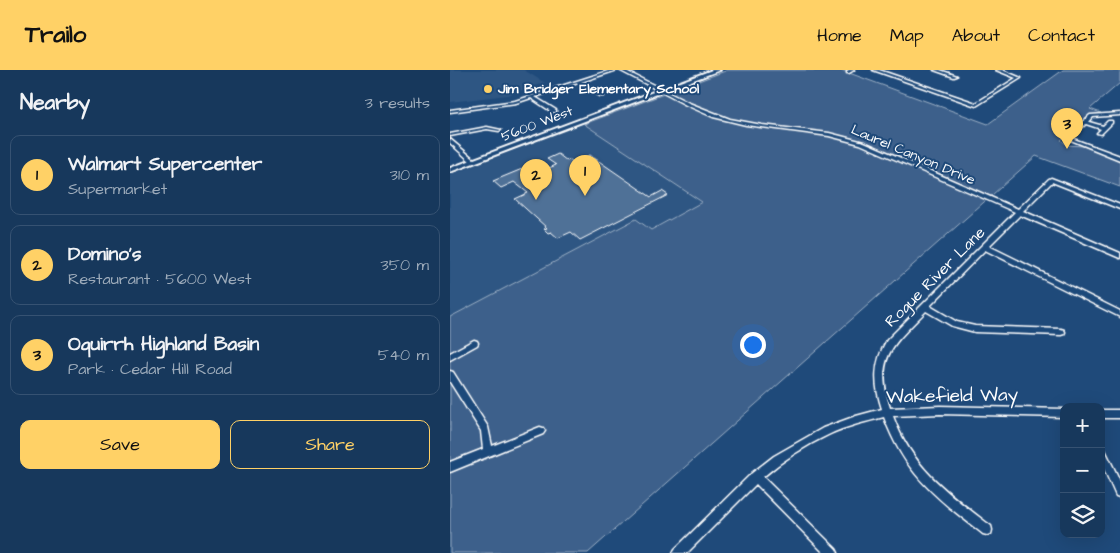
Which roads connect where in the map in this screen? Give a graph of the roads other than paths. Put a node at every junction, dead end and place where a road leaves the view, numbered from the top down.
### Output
1 (615, 70) edge
2 (621, 70) edge
3 (717, 70) edge
4 (875, 70) edge
5 (936, 70) edge
6 (998, 70) edge
7 (955, 76) dead end
8 (578, 82) junction
9 (662, 90) junction
10 (601, 95) dead end
11 (532, 97) junction
12 (450, 111) edge
13 (554, 111) dead end
14 (1120, 114) edge
15 (1084, 122) junction
16 (1110, 122) dead end
17 (1104, 128) junction
18 (499, 130) dead end
19 (1099, 132) dead end
20 (450, 135) edge
21 (450, 140) edge
22 (1120, 158) edge
23 (473, 161) junction
24 (450, 170) edge
25 (1120, 207) edge
26 (1020, 212) junction
27 (985, 247) junction
28 (1120, 256) edge
29 (925, 307) junction
30 (1120, 314) edge
31 (1061, 332) dead end
32 (474, 343) dead end
33 (450, 357) edge
34 (450, 375) edge
35 (888, 412) junction
36 (1060, 412) edge
37 (1105, 414) edge
38 (1120, 414) edge
39 (540, 431) dead end
40 (488, 451) junction
41 (1105, 460) edge
42 (450, 467) edge
43 (756, 477) junction
44 (1120, 492) edge
45 (987, 530) dead end
46 (679, 553) edge
47 (832, 553) edge

1 - 8 street
2 - 9 street, Laurel Canyon Drive
3 - 9 main road, 5600 West
4 - 6 street
5 - 7 street
8 - 10 street
8 - 11 street
9 - 23 main road, 5600 West
9 - 26 street, Laurel Canyon Drive
11 - 12 street
11 - 13 street
14 - 15 street
15 - 17 street
15 - 22 street
16 - 17 street
17 - 19 street
18 - 20 street
21 - 23 street
23 - 24 main road, 5600 West
25 - 26 street, Rogue River Lane
26 - 27 street, Rogue River Lane
26 - 28 street, Laurel Canyon Drive
27 - 29 street, Rogue River Lane
27 - 30 street
29 - 31 street
29 - 35 street, Rogue River Lane
32 - 33 street
34 - 40 street
35 - 36 street, Wakefield Way
35 - 43 street, Wakefield Way
35 - 45 street, Rogue River Lane
37 - 38 street
39 - 40 street
40 - 42 street
41 - 44 street
43 - 46 street, Wakefield Way
43 - 47 street

